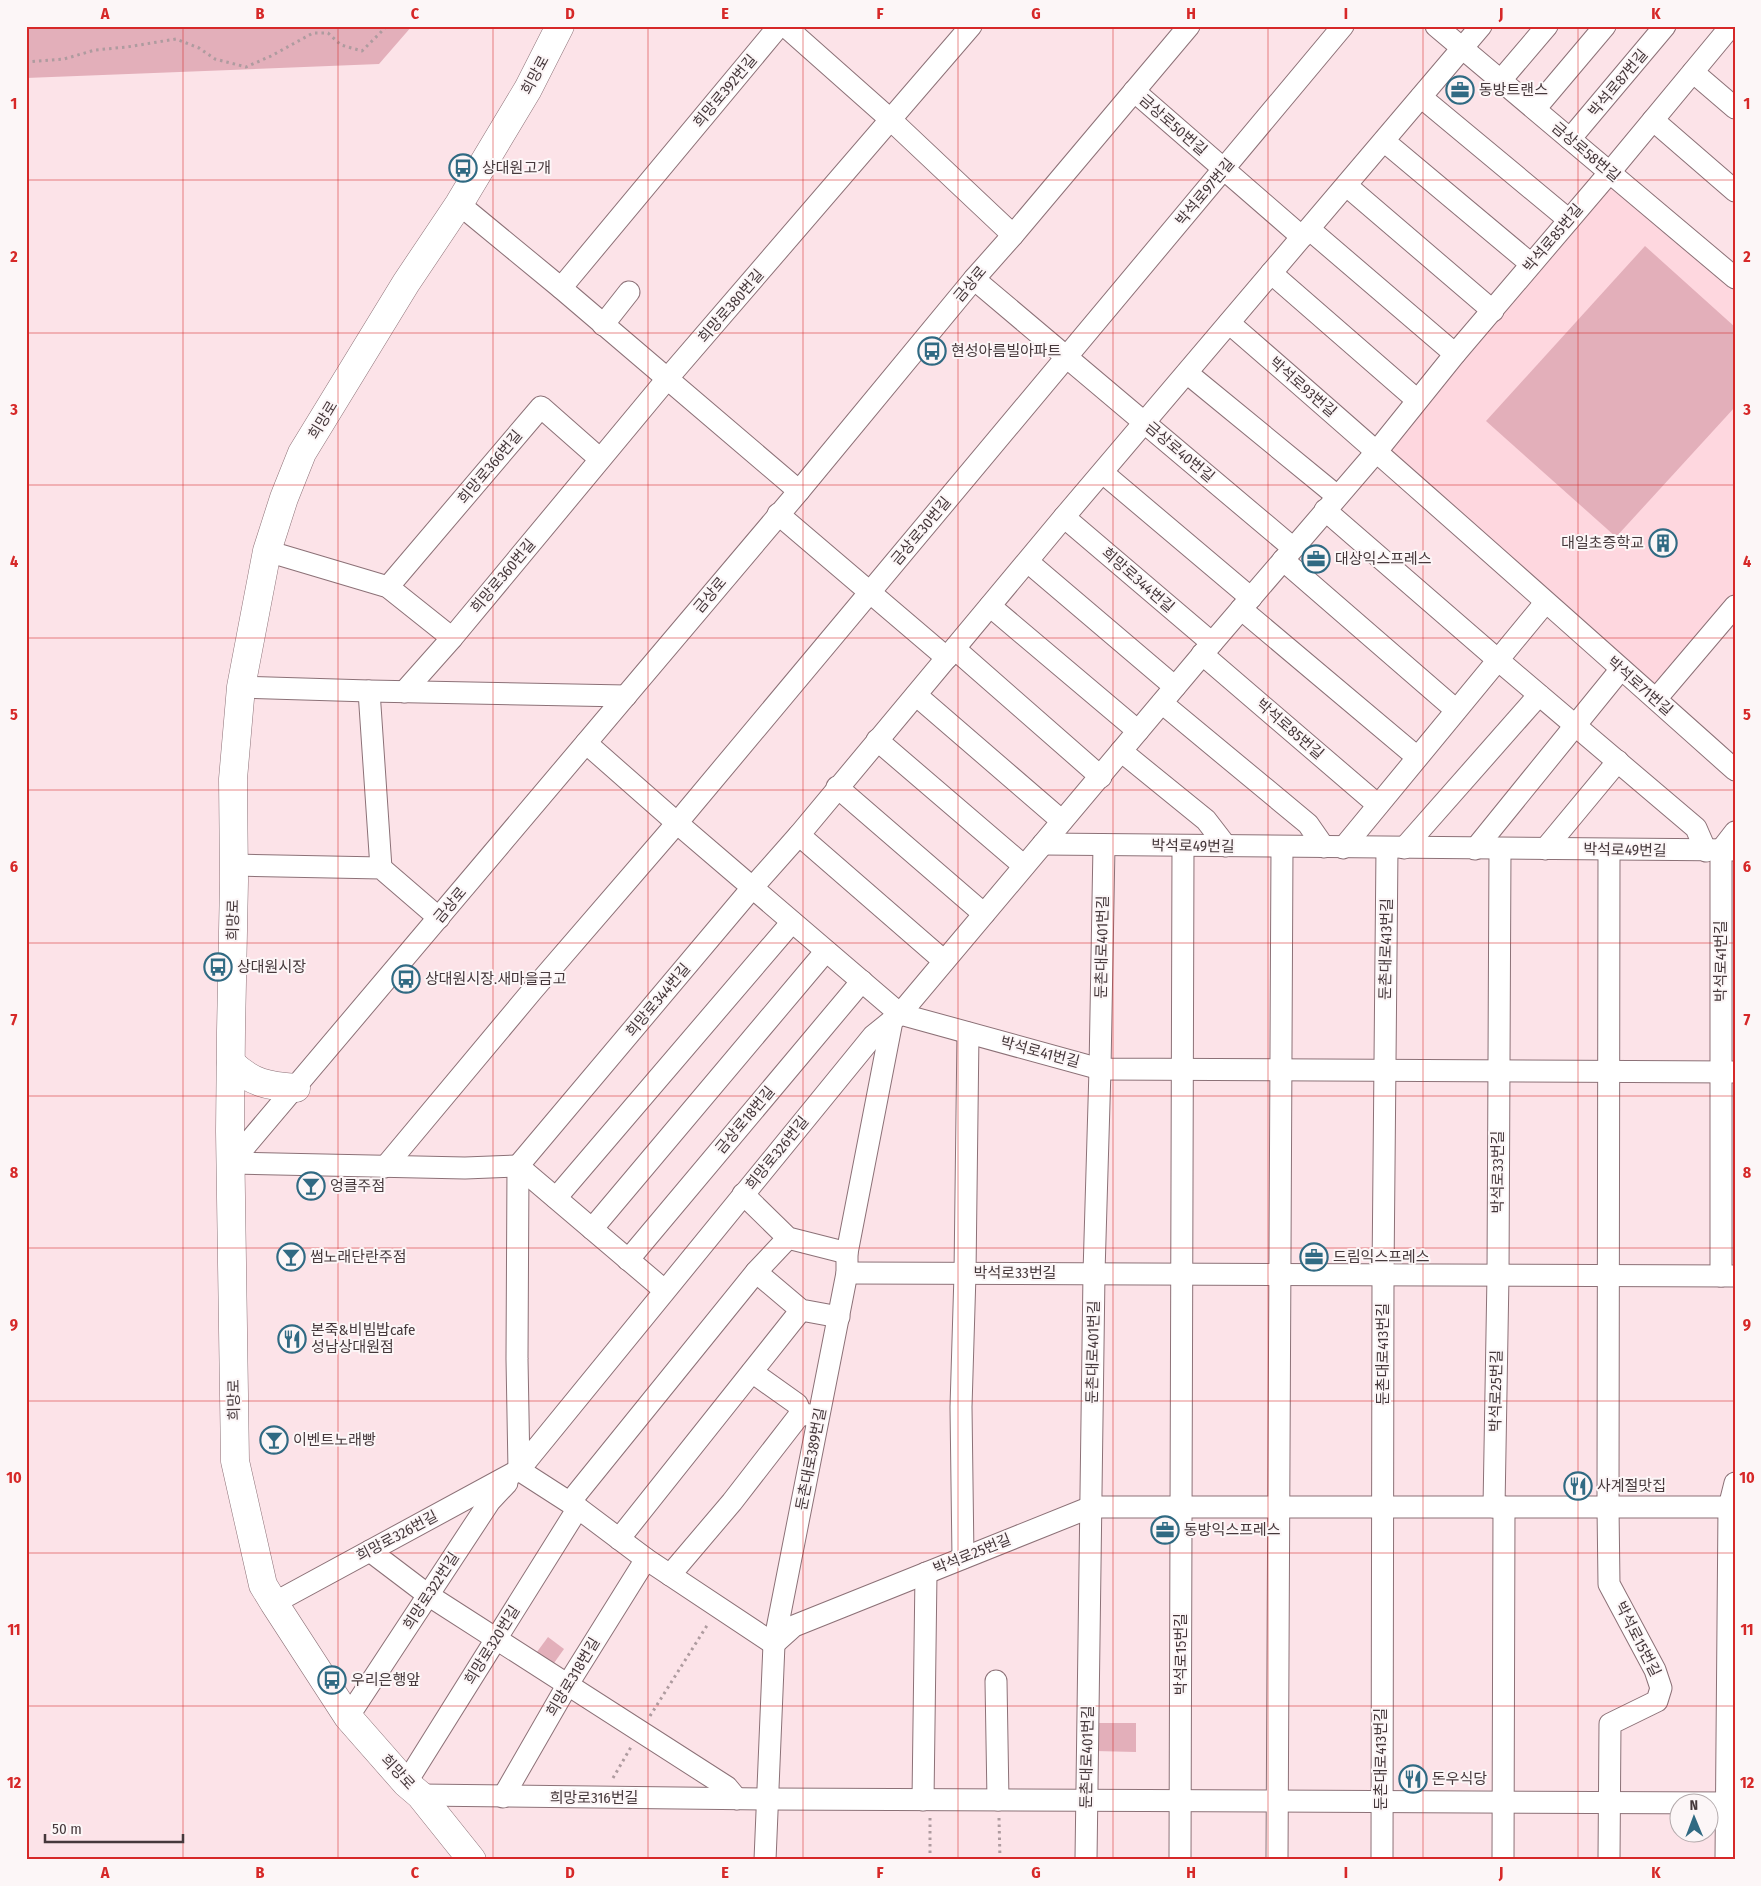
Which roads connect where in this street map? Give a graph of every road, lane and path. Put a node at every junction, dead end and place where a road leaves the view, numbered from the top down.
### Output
1 (387, 26) edge
2 (560, 26) edge
3 (779, 26) edge
4 (785, 26) edge
5 (971, 26) edge
6 (1189, 26) edge
7 (1343, 26) edge
8 (1436, 26) edge
9 (1481, 26) edge
10 (1547, 26) edge
11 (1605, 26) edge
12 (1665, 26) edge
13 (1732, 27) edge
14 (1462, 49) junction
15 (26, 62) edge
16 (1693, 72) junction
17 (1501, 80) junction
18 (1134, 91) junction
19 (1421, 97) junction
20 (1735, 108) edge
21 (1534, 109) junction
22 (891, 120) junction
23 (1653, 120) junction
24 (1570, 139) junction
25 (1384, 141) junction
26 (1224, 169) junction
27 (1610, 172) junction
28 (1347, 186) junction
29 (1735, 191) edge
30 (459, 204) junction
31 (1569, 220) junction
32 (1305, 233) junction
33 (1013, 236) junction
34 (1531, 264) junction
35 (1271, 273) junction
36 (1735, 278) edge
37 (974, 279) junction
38 (561, 288) junction
39 (630, 292) dead end
40 (1493, 311) junction
41 (1229, 324) junction
42 (603, 325) junction
43 (1455, 354) junction
44 (1066, 357) junction
45 (1187, 373) junction
46 (667, 380) junction
47 (1417, 400) junction
48 (1145, 422) junction
49 (1377, 451) junction
50 (600, 459) junction
51 (1102, 474) junction
52 (799, 491) junction
53 (1331, 503) junction
54 (778, 514) junction
55 (1064, 517) junction
56 (267, 551) junction
57 (1288, 554) junction
58 (1028, 562) junction
59 (388, 587) junction
60 (870, 591) junction
61 (1246, 603) junction
62 (1545, 603) junction
63 (990, 606) junction
64 (1735, 606) edge
65 (452, 638) junction
66 (1207, 649) junction
67 (951, 653) junction
68 (1498, 660) junction
69 (1621, 669) junction
70 (241, 687) junction
71 (369, 691) junction
72 (404, 692) junction
73 (916, 695) junction
74 (1168, 695) junction
75 (1539, 695) junction
76 (626, 696) junction
77 (1656, 699) junction
78 (1456, 710) junction
79 (1575, 726) junction
80 (1138, 731) junction
81 (877, 740) junction
82 (586, 743) junction
83 (1121, 751) junction
84 (1417, 757) junction
85 (1618, 761) junction
86 (1735, 770) edge
87 (1101, 777) junction
88 (837, 787) junction
89 (1378, 805) junction
90 (1062, 821) junction
91 (677, 823) junction
92 (1735, 832) edge
93 (799, 835) junction
94 (1043, 844) junction
95 (1104, 845) junction
96 (1183, 846) junction
97 (1226, 846) junction
98 (1282, 847) junction
99 (1333, 848) junction
100 (1396, 848) junction
101 (1474, 848) junction
102 (1500, 849) junction
103 (1544, 849) junction
104 (1610, 850) junction
105 (1721, 850) edge
106 (234, 865) junction
107 (1024, 866) junction
108 (381, 868) junction
109 (752, 888) junction
110 (984, 914) junction
111 (439, 918) junction
112 (792, 922) junction
113 (826, 951) junction
114 (944, 961) junction
115 (862, 981) junction
116 (896, 1017) junction
117 (968, 1033) junction
118 (231, 1063) junction
119 (1100, 1069) junction
120 (1183, 1069) junction
121 (1282, 1069) junction
122 (1385, 1069) junction
123 (1499, 1070) junction
124 (1610, 1071) junction
125 (1728, 1072) edge
126 (296, 1088) junction
127 (231, 1163) junction
128 (518, 1166) junction
129 (385, 1167) junction
130 (743, 1194) junction
131 (556, 1198) junction
132 (592, 1229) junction
133 (788, 1238) junction
134 (628, 1260) junction
135 (847, 1263) junction
136 (756, 1272) junction
137 (1094, 1273) junction
138 (965, 1274) junction
139 (1183, 1274) junction
140 (1281, 1274) junction
141 (1383, 1274) junction
142 (1498, 1275) junction
143 (1610, 1275) junction
144 (1728, 1276) edge
145 (664, 1290) junction
146 (801, 1310) junction
147 (839, 1317) junction
148 (752, 1372) junction
149 (810, 1415) junction
150 (520, 1470) junction
151 (1735, 1483) edge
152 (574, 1505) junction
153 (1182, 1506) junction
154 (1091, 1507) junction
155 (1278, 1507) junction
156 (1382, 1507) junction
157 (1499, 1507) junction
158 (1608, 1507) junction
159 (1732, 1507) edge
160 (622, 1540) junction
161 (370, 1551) junction
162 (963, 1558) junction
163 (646, 1559) junction
164 (926, 1573) junction
165 (670, 1574) junction
166 (428, 1595) junction
167 (274, 1603) junction
168 (719, 1607) junction
169 (496, 1639) junction
170 (774, 1644) junction
171 (996, 1681) dead end
172 (568, 1684) junction
173 (348, 1717) junction
174 (641, 1731) junction
175 (413, 1789) junction
176 (504, 1797) junction
177 (601, 1798) junction
178 (737, 1799) junction
179 (767, 1799) junction
180 (926, 1800) junction
181 (998, 1800) junction
182 (1086, 1800) junction
183 (1180, 1801) junction
184 (1277, 1802) junction
185 (1381, 1802) junction
186 (1504, 1803) junction
187 (1610, 1803) junction
188 (1731, 1803) edge
189 (472, 1860) edge
190 (765, 1860) edge
191 (930, 1860) edge
192 (1000, 1860) edge
193 (1086, 1860) edge
194 (1180, 1860) edge
195 (1277, 1860) edge
196 (1382, 1860) edge
197 (1504, 1860) edge
198 (1609, 1860) edge
199 (1726, 1860) edge

1 - 15 path
2 - 30 main road, 희망로
3 - 38 street, 희망로392번길
4 - 22 street
5 - 22 street
6 - 18 street, 금상로
7 - 26 street, 박석로97번길
8 - 14 street, 금상로58번길
9 - 14 street
10 - 17 street
11 - 21 street
12 - 24 street, 박석로87번길
13 - 16 street, 박석로85번길
14 - 17 street, 금상로58번길
14 - 19 street
16 - 20 street
16 - 23 street, 박석로85번길
17 - 21 street, 금상로58번길
18 - 26 street, 금상로50번길
18 - 33 street, 금상로
19 - 25 street
19 - 31 street
21 - 24 street, 금상로58번길
22 - 33 street
22 - 46 street, 희망로380번길
23 - 27 street, 박석로85번길
23 - 29 street
24 - 27 street, 금상로58번길
25 - 28 street
25 - 34 street
26 - 32 street, 금상로50번길
26 - 44 street, 박석로97번길
27 - 31 street, 박석로85번길
27 - 36 street, 금상로58번길
28 - 32 street
28 - 40 street
30 - 38 street
30 - 56 main road, 희망로
31 - 34 street, 박석로85번길
32 - 35 street
32 - 43 street
33 - 37 street, 금상로
34 - 40 street, 박석로85번길
35 - 41 street
35 - 47 street
37 - 44 street, 금상로40번길
37 - 52 street, 금상로
38 - 42 street
39 - 42 street
40 - 43 street, 박석로85번길
41 - 45 street
41 - 49 street, 박석로93번길
42 - 46 street
43 - 47 street, 박석로85번길
44 - 48 street, 금상로40번길
44 - 60 street, 금상로30번길
45 - 48 street
45 - 53 street
46 - 50 street, 희망로380번길
46 - 52 street
47 - 49 street, 박석로85번길
48 - 51 street, 희망로344번길
48 - 57 street, 금상로40번길
49 - 53 street, 박석로85번길
49 - 62 street
50 - 59 street, 희망로366번길
50 - 65 street, 희망로360번길
51 - 55 street, 희망로344번길
51 - 61 street
52 - 54 street, 금상로
53 - 57 street, 박석로85번길
53 - 68 street
54 - 60 street
54 - 76 street, 금상로
55 - 58 street, 희망로344번길
55 - 66 street, 희망로344번길
56 - 59 street
56 - 70 main road, 희망로
57 - 61 street, 박석로85번길
57 - 78 street
58 - 63 street, 희망로344번길
58 - 74 street
59 - 65 street
60 - 67 street
60 - 91 street, 금상로30번길
61 - 66 street, 박석로85번길
61 - 84 street
62 - 68 street
62 - 69 street, 박석로71번길
63 - 67 street, 희망로344번길
63 - 80 street
64 - 77 street
65 - 72 street, 희망로360번길
66 - 74 street, 박석로85번길
66 - 89 street, 박석로85번길
67 - 73 street, 희망로344번길
67 - 87 street
68 - 75 street
68 - 78 street
69 - 77 street, 박석로71번길
69 - 79 street
70 - 71 street
70 - 106 main road, 희망로
71 - 72 street
71 - 108 street
72 - 76 street
73 - 81 street, 희망로344번길
73 - 90 street
74 - 80 street, 박석로85번길
74 - 99 street
75 - 79 street
75 - 100 street
76 - 82 street, 금상로
77 - 86 street, 박석로71번길
78 - 84 street
79 - 85 street
79 - 101 street
80 - 83 street, 박석로85번길
81 - 88 street, 희망로344번길
81 - 107 street
82 - 91 street
82 - 111 street, 금상로
83 - 87 street, 박석로85번길
83 - 97 street
84 - 89 street
85 - 103 street
85 - 105 street
87 - 90 street, 박석로85번길
88 - 93 street, 희망로344번길
88 - 110 street
89 - 99 street
90 - 94 street, 박석로85번길
91 - 109 street
91 - 129 street
92 - 105 street
93 - 109 street, 희망로344번길
93 - 114 street
94 - 95 street, 박석로49번길
94 - 107 street, 희망로326번길
95 - 96 street, 박석로49번길
95 - 119 street, 둔촌대로401번길
96 - 97 street, 박석로49번길
96 - 120 street
97 - 98 street, 박석로49번길
98 - 99 street, 박석로49번길
98 - 121 street
99 - 100 street, 박석로49번길
100 - 101 street, 박석로49번길
100 - 122 street, 둔촌대로413번길
101 - 102 street, 박석로49번길
102 - 103 street, 박석로49번길
102 - 123 street
103 - 104 street, 박석로49번길
104 - 105 street, 박석로49번길
104 - 124 street
105 - 125 street, 박석로41번길
106 - 108 street
106 - 118 main road, 희망로
107 - 110 street, 희망로326번길
108 - 111 street
109 - 112 street
109 - 128 street, 희망로344번길
110 - 114 street, 희망로326번길
111 - 126 street, 금상로
112 - 113 street
112 - 131 street
113 - 115 street
113 - 132 street
114 - 116 street, 희망로326번길
115 - 116 street
115 - 134 street, 금상로18번길
116 - 117 street, 박석로41번길
116 - 130 street, 희망로326번길
116 - 135 street, 둔촌대로389번길
117 - 119 street, 박석로41번길
117 - 138 street
118 - 126 main road
118 - 127 main road, 희망로
119 - 120 street, 박석로41번길
119 - 137 street, 둔촌대로401번길
120 - 121 street, 박석로41번길
120 - 139 street
121 - 122 street, 박석로41번길
121 - 140 street
122 - 123 street, 박석로41번길
122 - 141 street, 둔촌대로413번길
123 - 124 street, 박석로41번길
123 - 142 street, 박석로33번길
124 - 125 street, 박석로41번길
124 - 143 street
125 - 144 street, 박석로33번길
126 - 127 street, 금상로
127 - 129 street
127 - 167 main road, 희망로
128 - 129 street
128 - 131 street
128 - 150 street
130 - 133 street
130 - 145 street, 희망로326번길
131 - 132 street
132 - 134 street
133 - 135 street, 박석로33번길
133 - 136 street, 희망로320번길
134 - 145 street
135 - 138 street, 박석로33번길
135 - 147 street, 둔촌대로389번길
136 - 146 street
136 - 152 street, 희망로320번길
137 - 138 street, 박석로33번길
137 - 139 street, 박석로33번길
137 - 154 street, 둔촌대로401번길
138 - 162 street
139 - 140 street, 박석로33번길
139 - 153 street
140 - 141 street, 박석로33번길
140 - 155 street
141 - 142 street, 박석로33번길
141 - 156 street, 둔촌대로413번길
142 - 143 street, 박석로33번길
142 - 157 street, 박석로25번길
143 - 144 street, 박석로33번길
143 - 158 street
145 - 150 street, 희망로326번길
146 - 147 street
146 - 148 street
147 - 149 street, 둔촌대로389번길
148 - 149 street
148 - 160 street
149 - 165 street
149 - 170 street, 둔촌대로389번길
150 - 152 street
150 - 161 street, 희망로326번길
150 - 166 street, 희망로322번길
151 - 159 street
152 - 160 street
152 - 169 street, 희망로320번길
153 - 154 street, 박석로25번길
153 - 155 street, 박석로25번길
153 - 183 street, 박석로15번길
154 - 162 street, 박석로25번길
154 - 182 street, 둔촌대로401번길
155 - 156 street, 박석로25번길
155 - 184 street
156 - 157 street, 박석로25번길
156 - 185 street, 둔촌대로413번길
157 - 158 street, 박석로25번길
157 - 186 street
158 - 159 street, 박석로25번길
158 - 187 street, 박석로15번길
159 - 188 street
160 - 163 street
161 - 166 street
161 - 167 street, 희망로326번길
162 - 164 street, 박석로25번길
163 - 165 street
163 - 172 street, 희망로318번길
164 - 170 street, 박석로25번길
164 - 180 street
165 - 168 street
166 - 169 street
166 - 173 street, 희망로322번길
167 - 173 main road, 희망로
168 - 170 street
168 - 174 path
169 - 172 street
169 - 175 street, 희망로320번길
170 - 179 street, 둔촌대로389번길
171 - 181 street
172 - 174 street
172 - 176 street, 희망로318번길
173 - 175 main road, 희망로
174 - 177 path
174 - 178 street
175 - 176 street, 희망로316번길
175 - 189 main road, 희망로
176 - 177 street, 희망로316번길
177 - 178 street, 희망로316번길
178 - 179 street, 희망로316번길
179 - 180 street
179 - 190 street, 둔촌대로389번길
180 - 181 street
180 - 191 path
181 - 182 street
181 - 192 path
182 - 183 street
182 - 193 street, 둔촌대로401번길
183 - 184 street
183 - 194 street, 박석로15번길
184 - 185 street
184 - 195 street
185 - 186 street
185 - 196 street, 둔촌대로413번길
186 - 187 street
186 - 197 street
187 - 188 street
187 - 198 street
188 - 199 street

